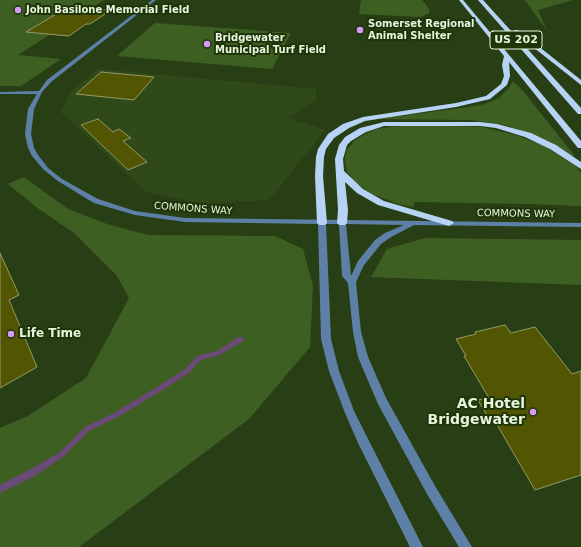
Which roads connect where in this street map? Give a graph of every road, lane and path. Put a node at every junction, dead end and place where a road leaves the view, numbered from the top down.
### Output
1 (154, 0) edge
2 (461, 0) edge
3 (480, 0) edge
4 (492, 13) junction
5 (507, 56) junction
6 (581, 83) edge
7 (40, 92) junction
8 (0, 93) edge
9 (581, 112) edge
10 (581, 146) edge
11 (581, 166) edge
12 (340, 172) junction
13 (322, 223) junction
14 (342, 223) junction
15 (416, 223) junction
16 (449, 223) junction
17 (581, 225) edge
18 (352, 282) junction
19 (417, 547) edge
20 (466, 547) edge

1 - 7 street, COMMONS WAY
2 - 5 highway, US 202
3 - 4 highway, US 202
4 - 6 highway
4 - 9 highway, US 202
5 - 10 highway, US 202
5 - 13 highway
7 - 8 street
7 - 13 street, COMMONS WAY
11 - 12 highway
12 - 14 highway
12 - 16 highway
13 - 14 street, COMMONS WAY
13 - 19 street
14 - 15 street, COMMONS WAY
14 - 18 street
15 - 16 street, COMMONS WAY
15 - 18 street
16 - 17 street, COMMONS WAY
18 - 20 street

